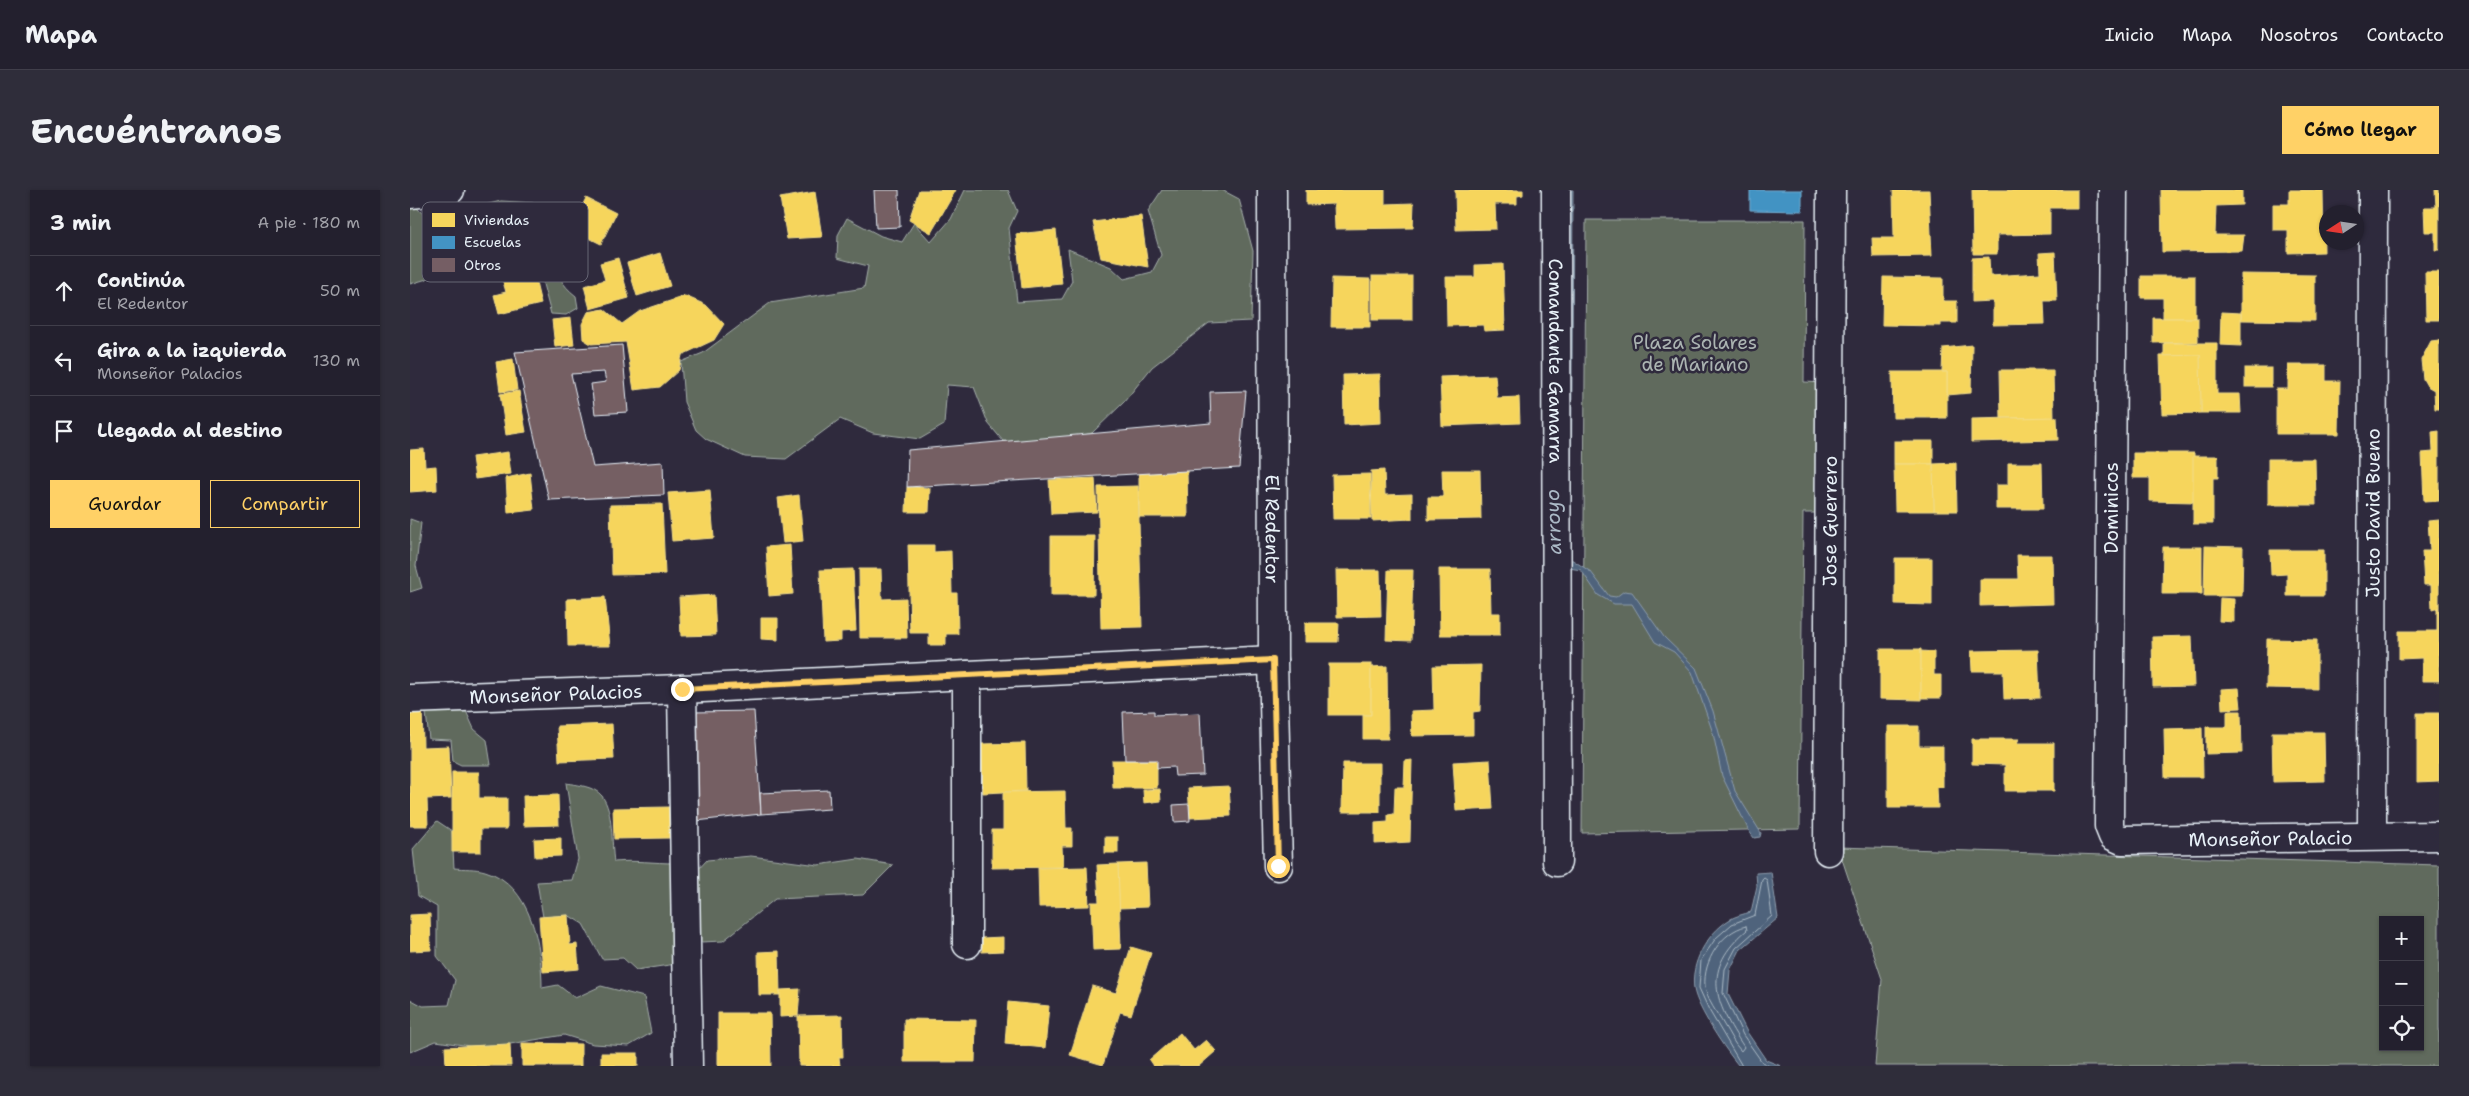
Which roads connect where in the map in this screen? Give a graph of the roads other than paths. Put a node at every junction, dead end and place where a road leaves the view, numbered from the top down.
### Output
1 (450, 190) edge
2 (1272, 190) edge
3 (1556, 190) edge
4 (1831, 190) edge
5 (2113, 190) edge
6 (2373, 190) edge
7 (410, 194) edge
8 (1273, 660) junction
9 (967, 675) junction
10 (682, 689) junction
11 (410, 699) edge
12 (2109, 826) joint
13 (2372, 835) junction
14 (2439, 836) edge
15 (1828, 851) dead end
16 (1557, 862) dead end
17 (1278, 866) dead end
18 (967, 944) dead end
19 (688, 1066) edge

1 - 7 street
2 - 8 street, El Redentor
3 - 16 street, Comandante Gamarra
4 - 15 street, Jose Guerrero
5 - 12 street, Dominicos
6 - 13 street, Justo David Bueno
8 - 9 street, Monseñor Palacios
8 - 17 street, El Redentor
9 - 10 street, Monseñor Palacios
9 - 18 street
10 - 11 street, Monseñor Palacios
10 - 19 street
12 - 13 street, Monseñor Palacio
13 - 14 street, Monseñor Palacio

